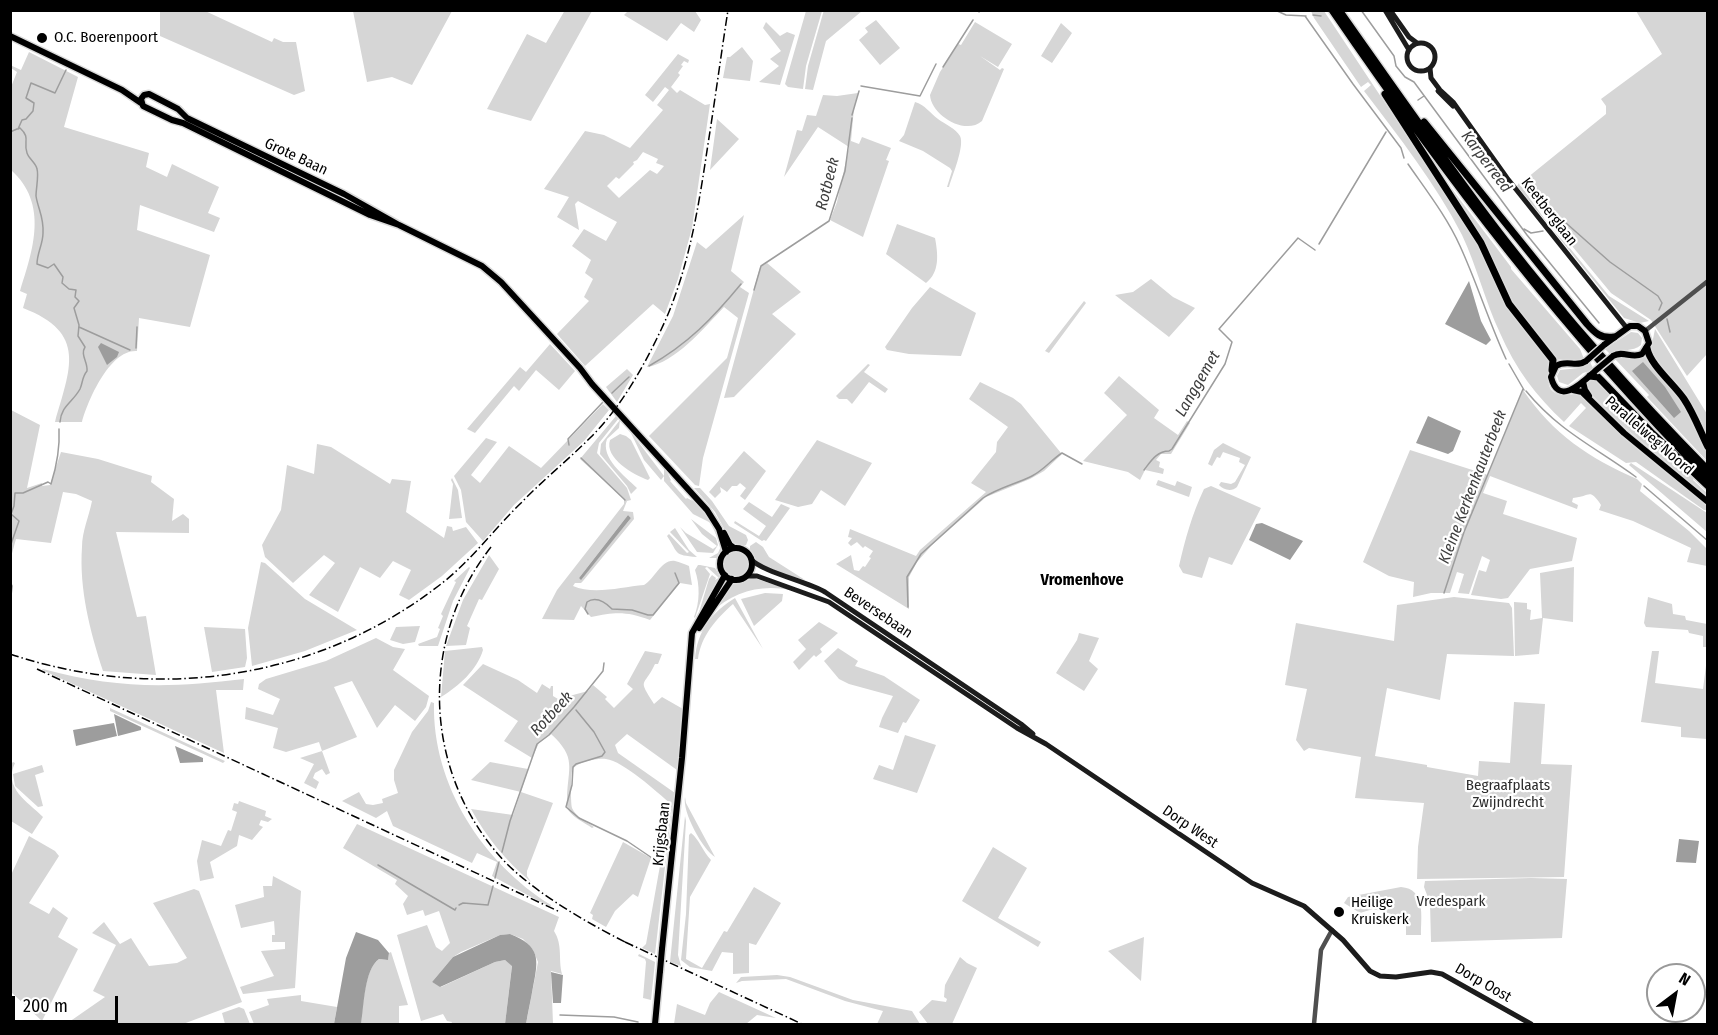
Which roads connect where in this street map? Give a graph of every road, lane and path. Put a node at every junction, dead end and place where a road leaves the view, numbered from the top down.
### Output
1 (1332, 10) edge
2 (1339, 10) edge
3 (1385, 10) edge
4 (1390, 10) edge
5 (10, 36) edge
6 (1417, 43) junction
7 (1409, 50) junction
8 (1430, 68) junction
9 (1419, 70) junction
10 (1377, 75) junction
11 (122, 90) junction
12 (144, 95) junction
13 (1404, 102) junction
14 (141, 103) junction
15 (1456, 109) junction
16 (181, 112) junction
17 (177, 121) junction
18 (399, 225) junction
19 (1707, 281) edge
20 (1626, 327) junction
21 (1645, 331) junction
22 (1614, 337) junction
23 (1647, 348) junction
24 (1552, 370) junction
25 (1593, 374) junction
26 (1583, 382) junction
27 (1573, 390) junction
28 (1707, 447) edge
29 (1707, 470) edge
30 (680, 478) junction
31 (1707, 478) edge
32 (1707, 486) edge
33 (1707, 500) edge
34 (734, 548) junction
35 (726, 552) junction
36 (751, 559) junction
37 (725, 575) junction
38 (746, 576) junction
39 (732, 579) junction
40 (692, 645) junction
41 (983, 702) junction
42 (1332, 930) junction
43 (655, 1024) edge
44 (1314, 1024) edge
45 (1531, 1024) edge

1 - 10 highway
2 - 13 highway
3 - 7 main road
4 - 6 main road
5 - 11 main road, Grote Baan
6 - 7 main road
6 - 8 main road
7 - 9 main road
8 - 9 main road
8 - 15 main road, Keetberglaan
9 - 15 main road, Keetberglaan
10 - 24 highway
10 - 31 highway
11 - 12 main road, Grote Baan
11 - 14 main road, Grote Baan
12 - 14 main road
12 - 16 main road, Grote Baan
13 - 22 highway
13 - 29 highway
14 - 17 main road, Grote Baan
15 - 20 main road, Keetberglaan
16 - 17 main road
16 - 18 main road, Grote Baan
17 - 18 main road, Grote Baan
18 - 30 main road, Grote Baan
19 - 21 street
20 - 21 main road
20 - 22 main road
21 - 23 main road
22 - 24 main road, bridge
23 - 25 main road, bridge
23 - 28 highway
24 - 27 main road, Parallelweg Noord
25 - 26 main road
25 - 32 highway
26 - 27 main road
26 - 33 main road, Parallelweg Noord
27 - 33 main road, Parallelweg Noord
30 - 34 main road
30 - 35 main road
34 - 35 main road
34 - 36 main road
35 - 37 main road
36 - 38 main road
36 - 41 main road, Beversebaan
37 - 39 main road
37 - 40 main road, Krijgsbaan
38 - 39 main road
38 - 41 main road, Beversebaan
39 - 40 main road, Krijgsbaan
40 - 43 main road, Krijgsbaan, bridge
41 - 42 main road, Dorp West
42 - 44 street
42 - 45 main road, Dorp Oost

